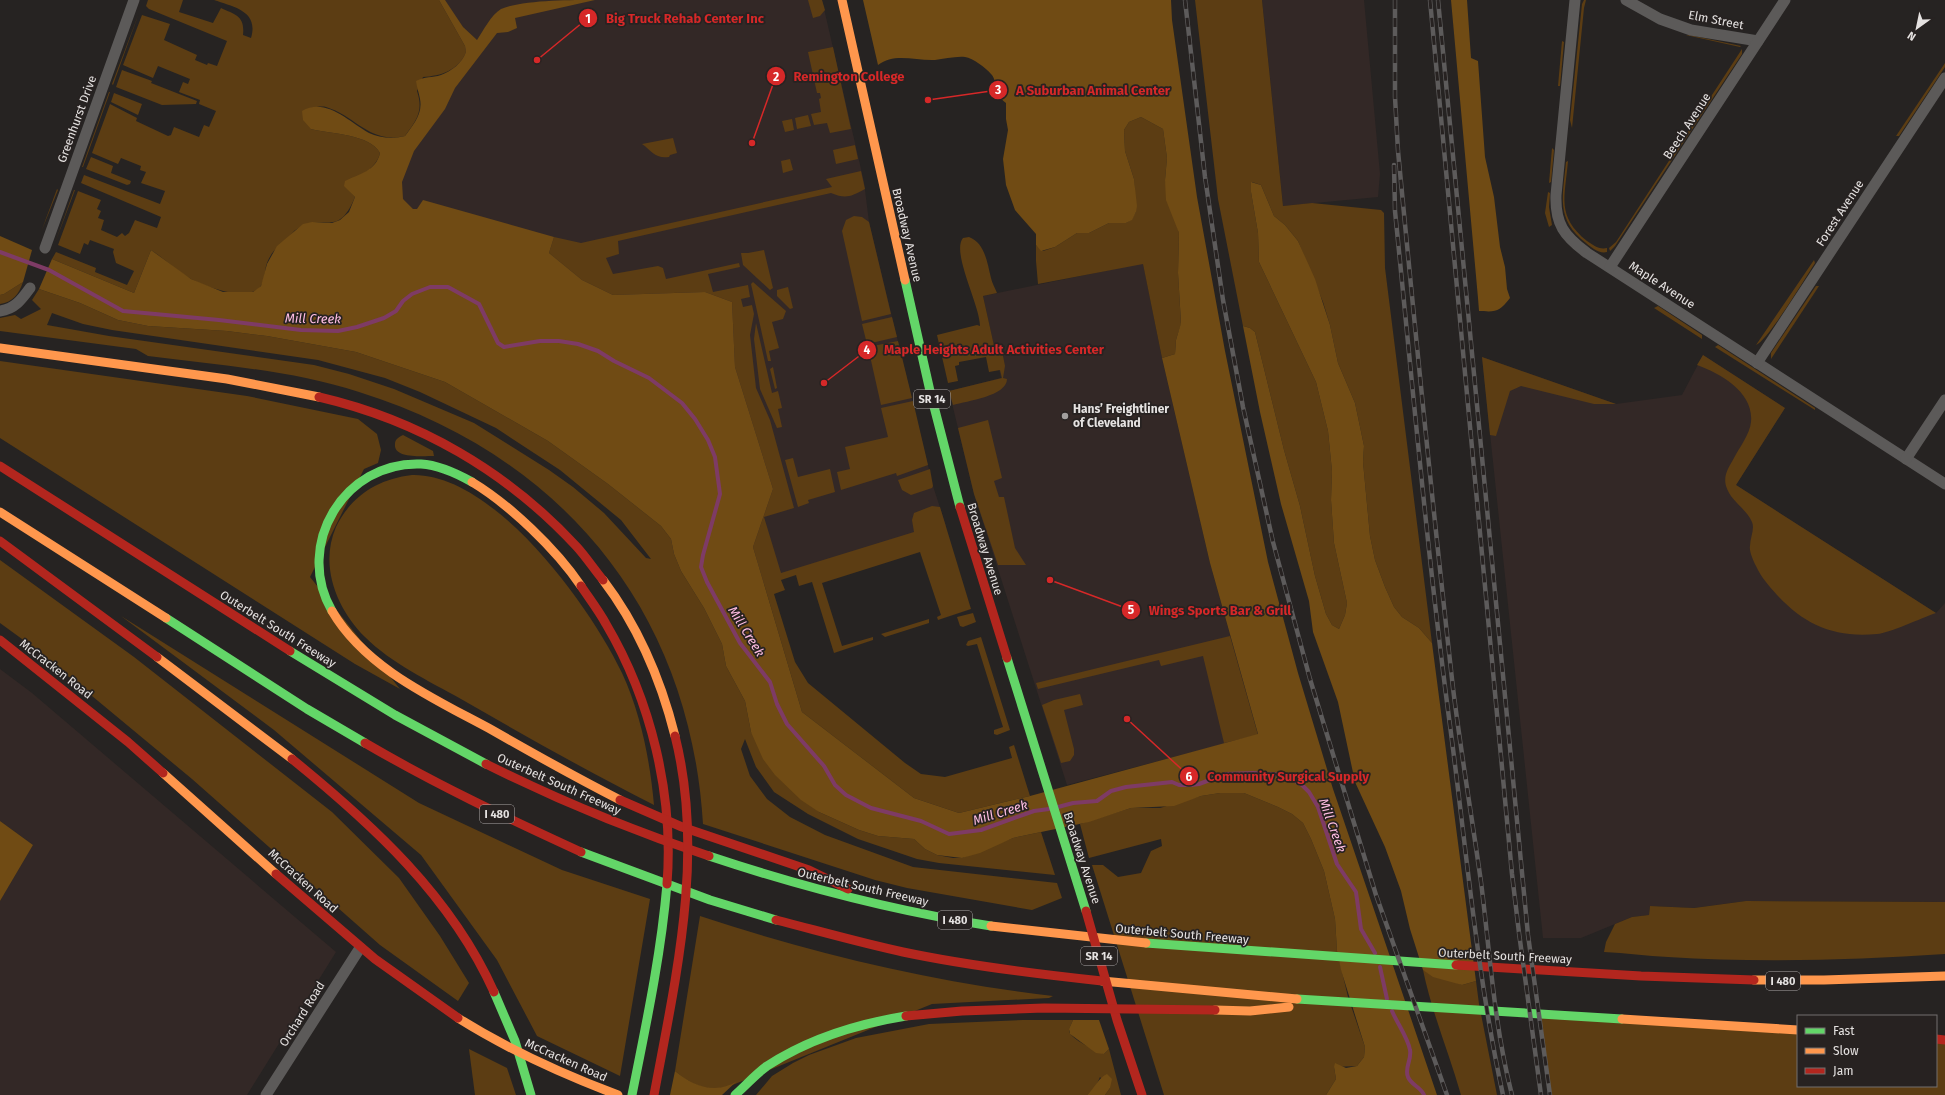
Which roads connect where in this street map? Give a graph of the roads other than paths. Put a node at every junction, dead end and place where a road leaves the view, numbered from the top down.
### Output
1 (134, 0) edge
2 (842, 0) edge
3 (1575, 0) edge
4 (1626, 0) edge
5 (1786, 0) edge
6 (1758, 42) junction
7 (1945, 78) edge
8 (45, 248) dead end
9 (1610, 267) junction
10 (30, 288) dead end
11 (0, 311) edge
12 (0, 348) edge
13 (1757, 362) junction
14 (1945, 400) edge
15 (1906, 459) junction
16 (0, 466) edge
17 (1945, 484) edge
18 (0, 512) edge
19 (0, 541) edge
20 (0, 640) edge
21 (872, 904) junction
22 (360, 948) junction
23 (1945, 976) edge
24 (1323, 1001) junction
25 (1797, 1030) edge
26 (266, 1095) edge
27 (532, 1095) edge
28 (618, 1095) edge
29 (632, 1095) edge
30 (654, 1095) edge
31 (735, 1095) edge
32 (1142, 1095) edge

1 - 8 street, Greenhurst Drive
2 - 32 main road, Broadway Avenue / SR 14
3 - 9 street, Maple Avenue
4 - 6 street, Elm Street
5 - 6 street, Beech Avenue
6 - 9 street, Beech Avenue
7 - 13 street, Forest Avenue
9 - 13 street, Maple Avenue
10 - 11 street
12 - 30 main road
13 - 15 street, Maple Avenue
14 - 15 street
15 - 17 street, Maple Avenue
16 - 21 main road, Outerbelt South Freeway / I 480
18 - 24 main road, I 480
19 - 27 main road
20 - 22 main road, McCracken Road
21 - 23 main road, Outerbelt South Freeway / I 480
21 - 29 main road
22 - 26 street, Orchard Road
22 - 28 main road, McCracken Road
24 - 25 main road, I 480
24 - 31 main road

